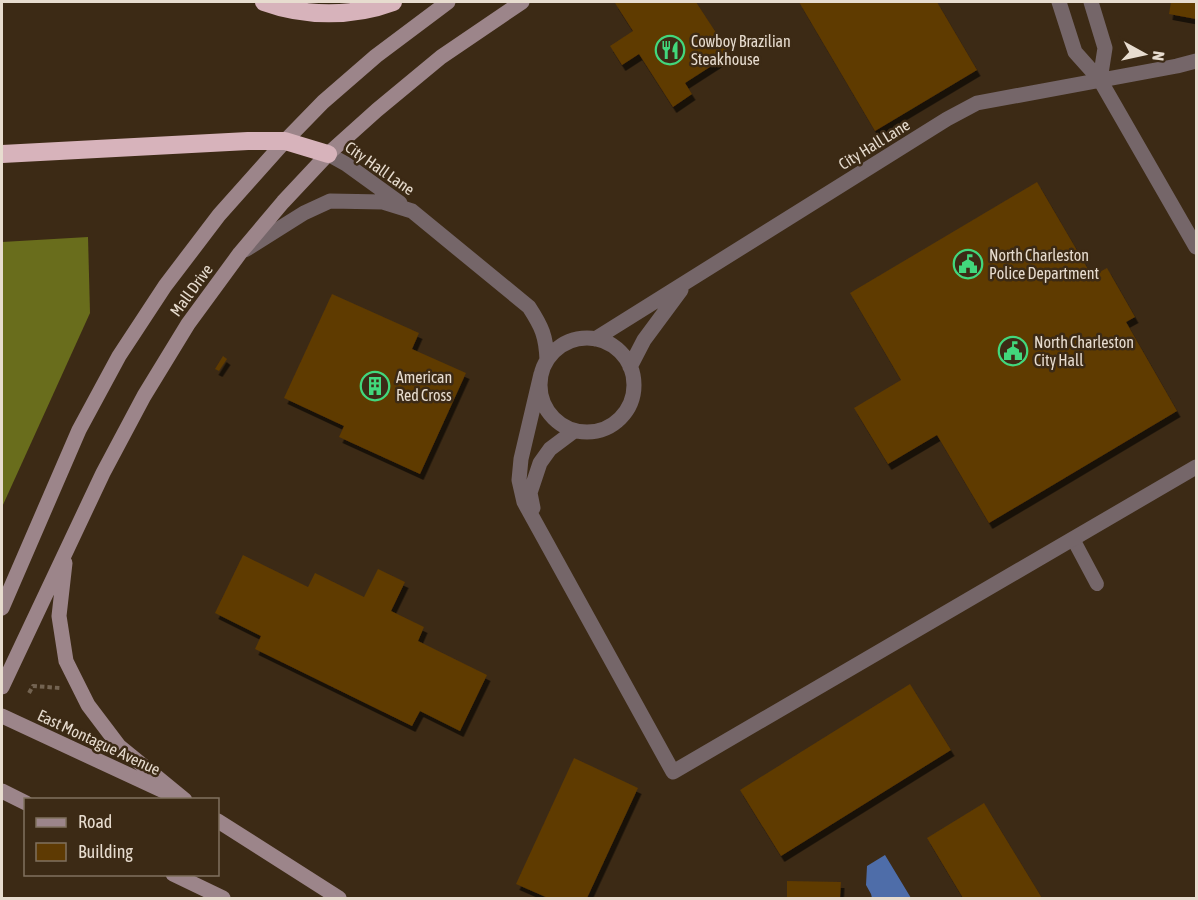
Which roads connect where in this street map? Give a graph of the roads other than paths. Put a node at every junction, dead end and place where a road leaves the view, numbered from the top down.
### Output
1 (264, 2) edge
2 (393, 2) edge
3 (448, 2) edge
4 (522, 2) edge
5 (1059, 2) edge
6 (1091, 2) edge
7 (1197, 61) edge
8 (1100, 81) junction
9 (285, 141) junction
10 (2, 154) edge
11 (328, 154) junction
12 (412, 211) junction
13 (1197, 248) edge
14 (240, 254) junction
15 (685, 284) junction
16 (595, 339) junction
17 (544, 367) junction
18 (630, 367) junction
19 (574, 431) junction
20 (1197, 467) edge
21 (535, 525) junction
22 (1073, 539) junction
23 (66, 549) junction
24 (13, 581) junction
25 (1097, 584) dead end
26 (2, 595) edge
27 (2, 608) edge
28 (2, 687) edge
29 (2, 716) edge
30 (2, 791) edge
31 (179, 798) edge
32 (181, 798) edge
33 (24, 802) edge
34 (219, 822) edge
35 (177, 876) edge
36 (223, 898) edge
37 (339, 898) edge

1 - 2 highway
3 - 9 street, Mall Drive
4 - 11 street, Mall Drive
5 - 8 street
6 - 8 street
7 - 8 street, City Hall Lane
8 - 13 street
8 - 15 street, City Hall Lane
9 - 10 highway
9 - 11 highway
9 - 24 street, Mall Drive
11 - 12 street, City Hall Lane
11 - 14 street, Mall Drive
12 - 14 street, City Hall Lane
12 - 17 street, City Hall Lane
14 - 23 street, Mall Drive
15 - 16 street, City Hall Lane
15 - 18 street, City Hall Lane
16 - 17 street
16 - 18 street
17 - 19 street
17 - 21 street
18 - 19 street
19 - 21 street
20 - 22 street
21 - 22 street
22 - 25 lane
23 - 28 street, Mall Drive
23 - 32 street
24 - 26 street
24 - 27 street, Mall Drive
29 - 31 street, East Montague Avenue
30 - 33 street
34 - 37 street
35 - 36 street

